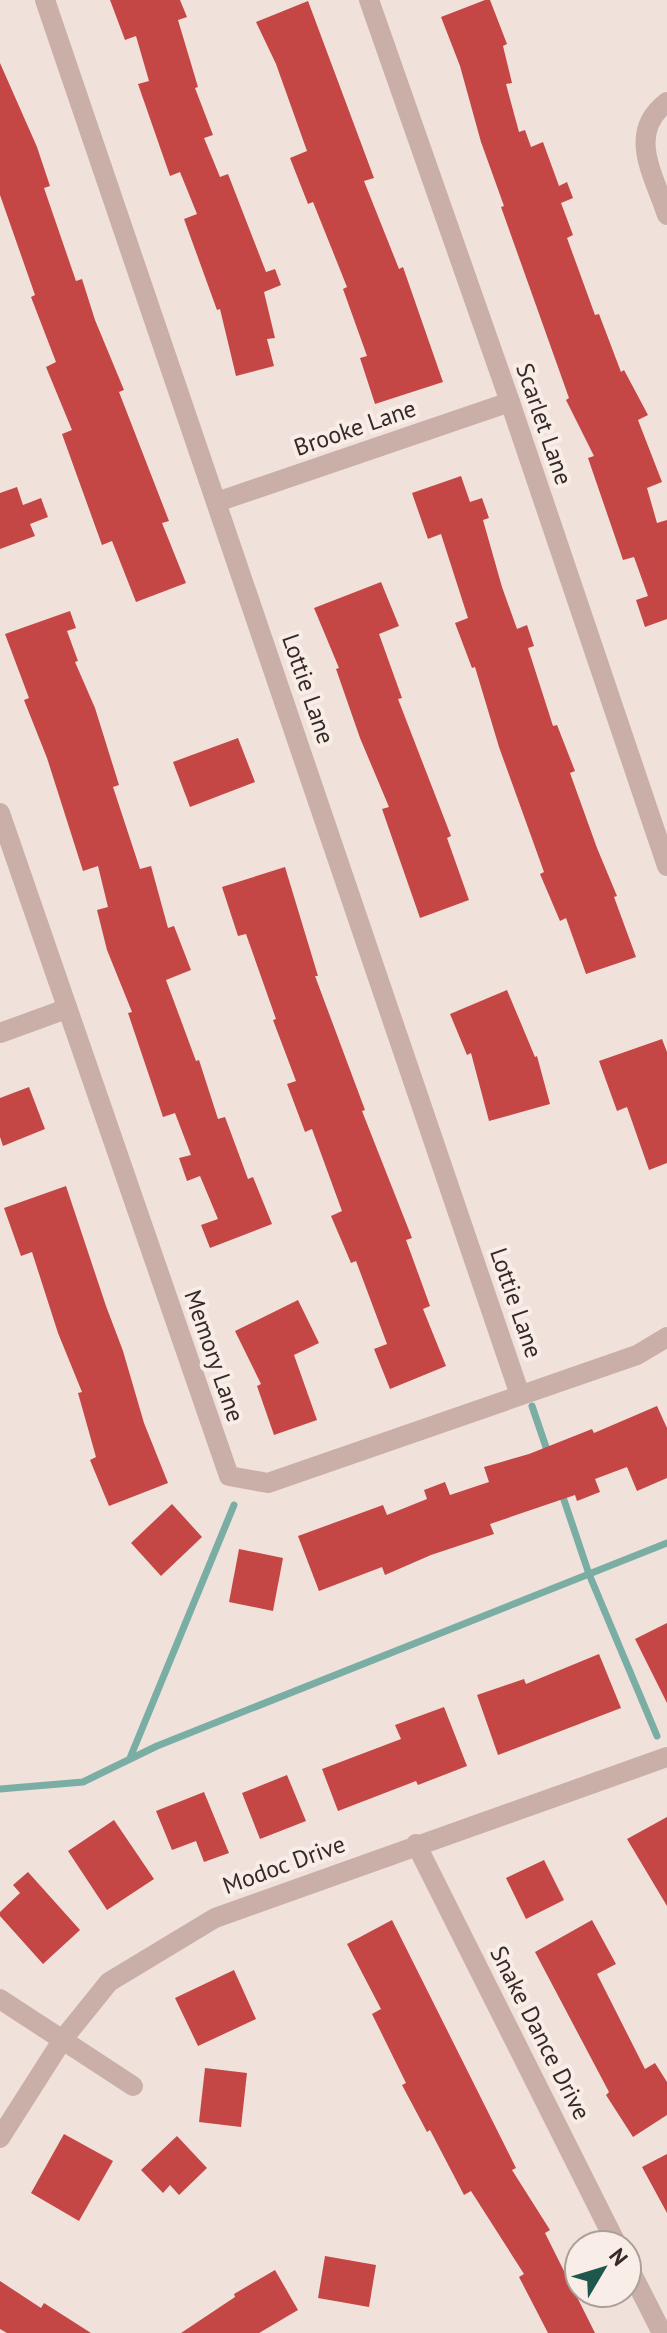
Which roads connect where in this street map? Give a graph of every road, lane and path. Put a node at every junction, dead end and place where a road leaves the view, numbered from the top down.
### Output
1 (45, 0) edge
2 (369, 0) edge
3 (667, 102) edge
4 (667, 215) edge
5 (510, 402) junction
6 (217, 502) junction
7 (0, 813) edge
8 (667, 866) edge
9 (66, 1009) junction
10 (0, 1033) edge
11 (667, 1337) edge
12 (520, 1395) junction
13 (667, 1757) edge
14 (416, 1844) junction
15 (0, 1999) edge
16 (63, 2039) junction
17 (133, 2086) dead end
18 (0, 2138) edge
19 (609, 2229) edge
20 (643, 2296) edge
21 (662, 2333) edge

1 - 6 street, Lottie Lane
2 - 5 street, Scarlet Lane
3 - 4 street
5 - 6 street, Brooke Lane
5 - 8 street, Scarlet Lane
6 - 12 street, Lottie Lane
7 - 9 street, Memory Lane
9 - 10 street
9 - 12 street, Memory Lane
11 - 12 street, Memory Lane
13 - 14 street, Modoc Drive
14 - 16 street, Modoc Drive
14 - 19 street, Snake Dance Drive
15 - 16 street
16 - 17 street
16 - 18 street, Modoc Drive
20 - 21 street

